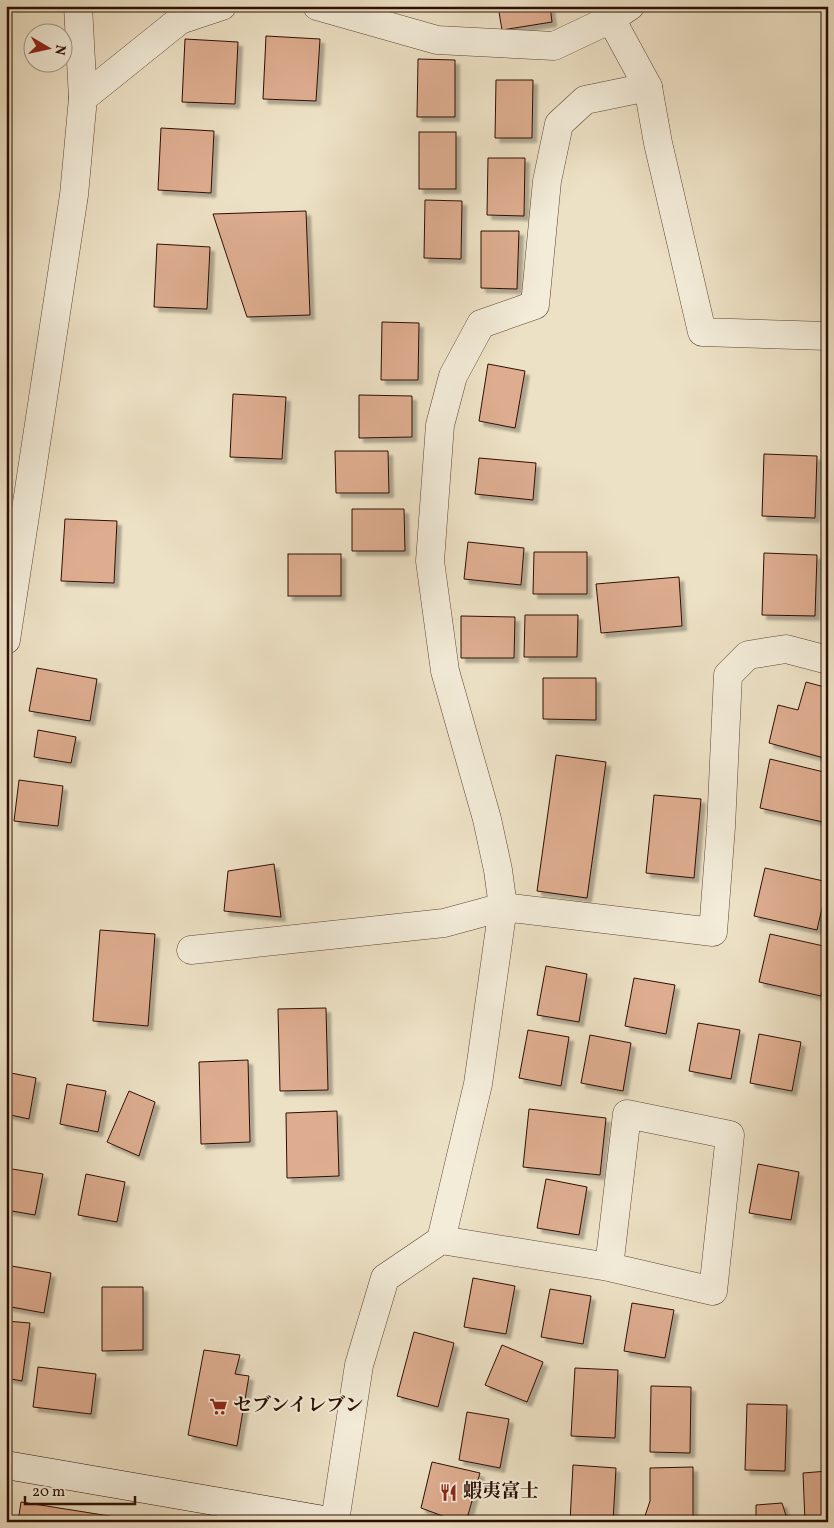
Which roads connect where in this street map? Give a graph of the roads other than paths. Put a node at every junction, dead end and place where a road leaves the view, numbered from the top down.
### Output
1 (78, 6) edge
2 (222, 6) edge
3 (317, 6) edge
4 (621, 13) edge
5 (648, 87) junction
6 (83, 98) junction
7 (828, 336) edge
8 (6, 640) edge
9 (828, 660) edge
10 (503, 907) junction
11 (191, 950) dead end
12 (441, 1240) junction
13 (609, 1267) junction
14 (7, 1471) edge
15 (335, 1522) edge

1 - 6 street
2 - 6 street
3 - 4 street
4 - 5 street
5 - 7 street
5 - 10 street
6 - 8 street
9 - 10 street
10 - 11 street
10 - 12 street
12 - 13 street
12 - 15 street
13 - 13 street
14 - 15 street

